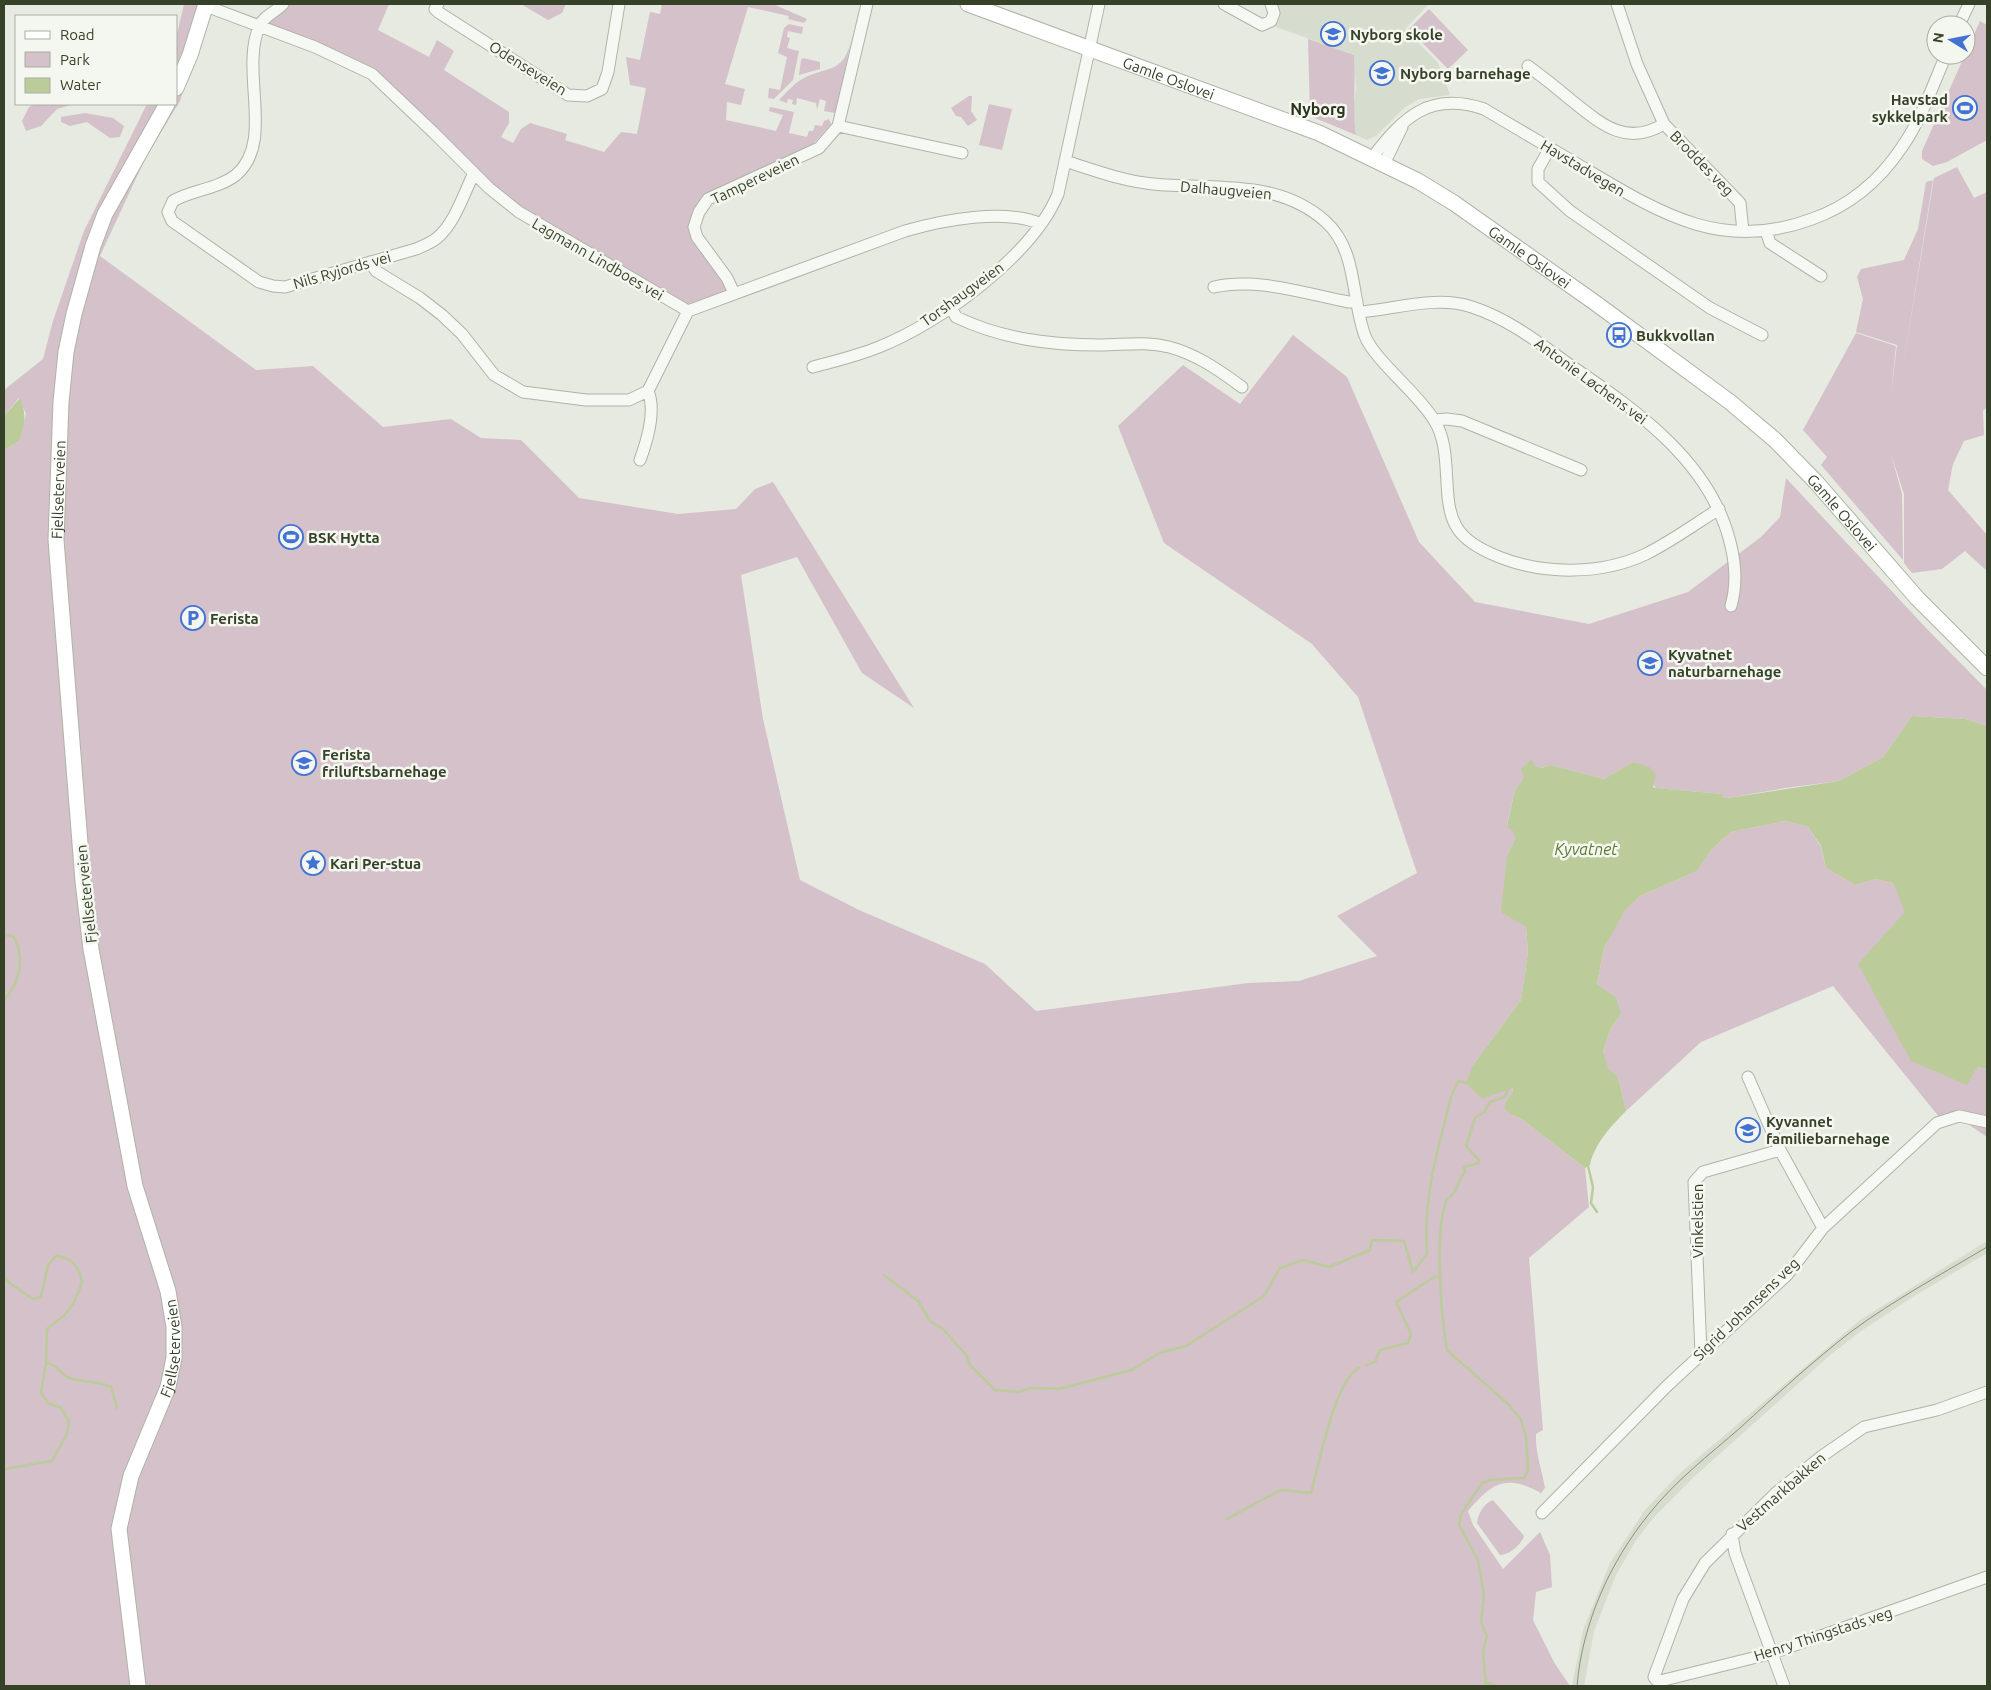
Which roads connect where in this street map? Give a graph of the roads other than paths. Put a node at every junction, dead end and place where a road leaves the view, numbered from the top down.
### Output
1 (283, 4) edge
2 (619, 4) edge
3 (867, 4) edge
4 (968, 4) edge
5 (1098, 4) edge
6 (1225, 4) edge
7 (1231, 4) edge
8 (1271, 4) edge
9 (1617, 4) edge
10 (206, 5) edge
11 (437, 6) edge
12 (259, 27) junction
13 (1089, 49) junction
14 (1941, 65) edge
15 (1528, 66) dead end
16 (178, 83) edge
17 (166, 105) edge
18 (1664, 124) junction
19 (838, 126) junction
20 (1550, 148) junction
21 (962, 153) dead end
22 (1065, 161) junction
23 (1378, 161) junction
24 (474, 173) junction
25 (1041, 224) junction
26 (1743, 231) junction
27 (1766, 231) junction
28 (370, 262) junction
29 (1821, 276) dead end
30 (1214, 287) dead end
31 (734, 293) junction
32 (1359, 306) junction
33 (951, 307) junction
34 (688, 311) junction
35 (1762, 335) dead end
36 (813, 367) dead end
37 (1242, 387) dead end
38 (648, 391) junction
39 (1435, 420) junction
40 (640, 460) dead end
41 (1581, 470) dead end
42 (1719, 509) junction
43 (1731, 606) dead end
44 (1987, 668) edge
45 (1748, 1077) dead end
46 (1987, 1122) edge
47 (1780, 1150) junction
48 (1823, 1228) junction
49 (1701, 1354) junction
50 (1987, 1392) edge
51 (1542, 1513) dead end
52 (1732, 1534) junction
53 (1987, 1577) edge
54 (1772, 1653) junction
55 (1656, 1680) joint
56 (138, 1686) edge
57 (1784, 1686) edge

1 - 12 street
2 - 11 street, Odenseveien
3 - 19 street, Tampereveien
4 - 13 street, Gamle Oslovei
5 - 13 street, Torshaugveien
6 - 7 street
6 - 8 street
9 - 18 street, Broddes veg
10 - 12 street, Lagmann Lindboes vei
10 - 16 street
12 - 24 street, Lagmann Lindboes vei
12 - 28 street, Nils Ryjords vei
13 - 22 street, Torshaugveien
13 - 23 street, Gamle Oslovei
14 - 27 street, Havstadvegen
15 - 18 street, Broddes veg
17 - 56 street, Fjellseterveien
18 - 26 street, Broddes veg
19 - 21 street
19 - 31 street, Tampereveien
20 - 23 street, Havstadvegen
20 - 26 street, Havstadvegen
20 - 35 street
22 - 25 street, Torshaugveien
22 - 32 street, Dalhaugveien
23 - 44 street, Gamle Oslovei
24 - 28 street, Nils Ryjords vei
24 - 34 street, Lagmann Lindboes vei
25 - 31 street
25 - 33 street, Torshaugveien
26 - 27 street, Havstadvegen
27 - 29 street
28 - 38 street
30 - 32 street
31 - 34 street
32 - 39 street, Dalhaugveien
32 - 42 street, Antonie Løchens vei
33 - 36 street, Torshaugveien
33 - 37 street
34 - 38 street
38 - 40 street
39 - 41 street
39 - 42 street, Dalhaugveien
42 - 43 street, Antonie Løchens vei
45 - 47 street
46 - 48 street, Sigrid Johansens veg
47 - 48 street
47 - 49 street, Vinkelstien
48 - 49 street, Sigrid Johansens veg
49 - 51 street, Sigrid Johansens veg
50 - 52 street, Vestmarkbakken
52 - 54 street
52 - 55 street, Vestmarkbakken
53 - 54 street, Henry Thingstads veg
54 - 55 street, Henry Thingstads veg
54 - 57 street

